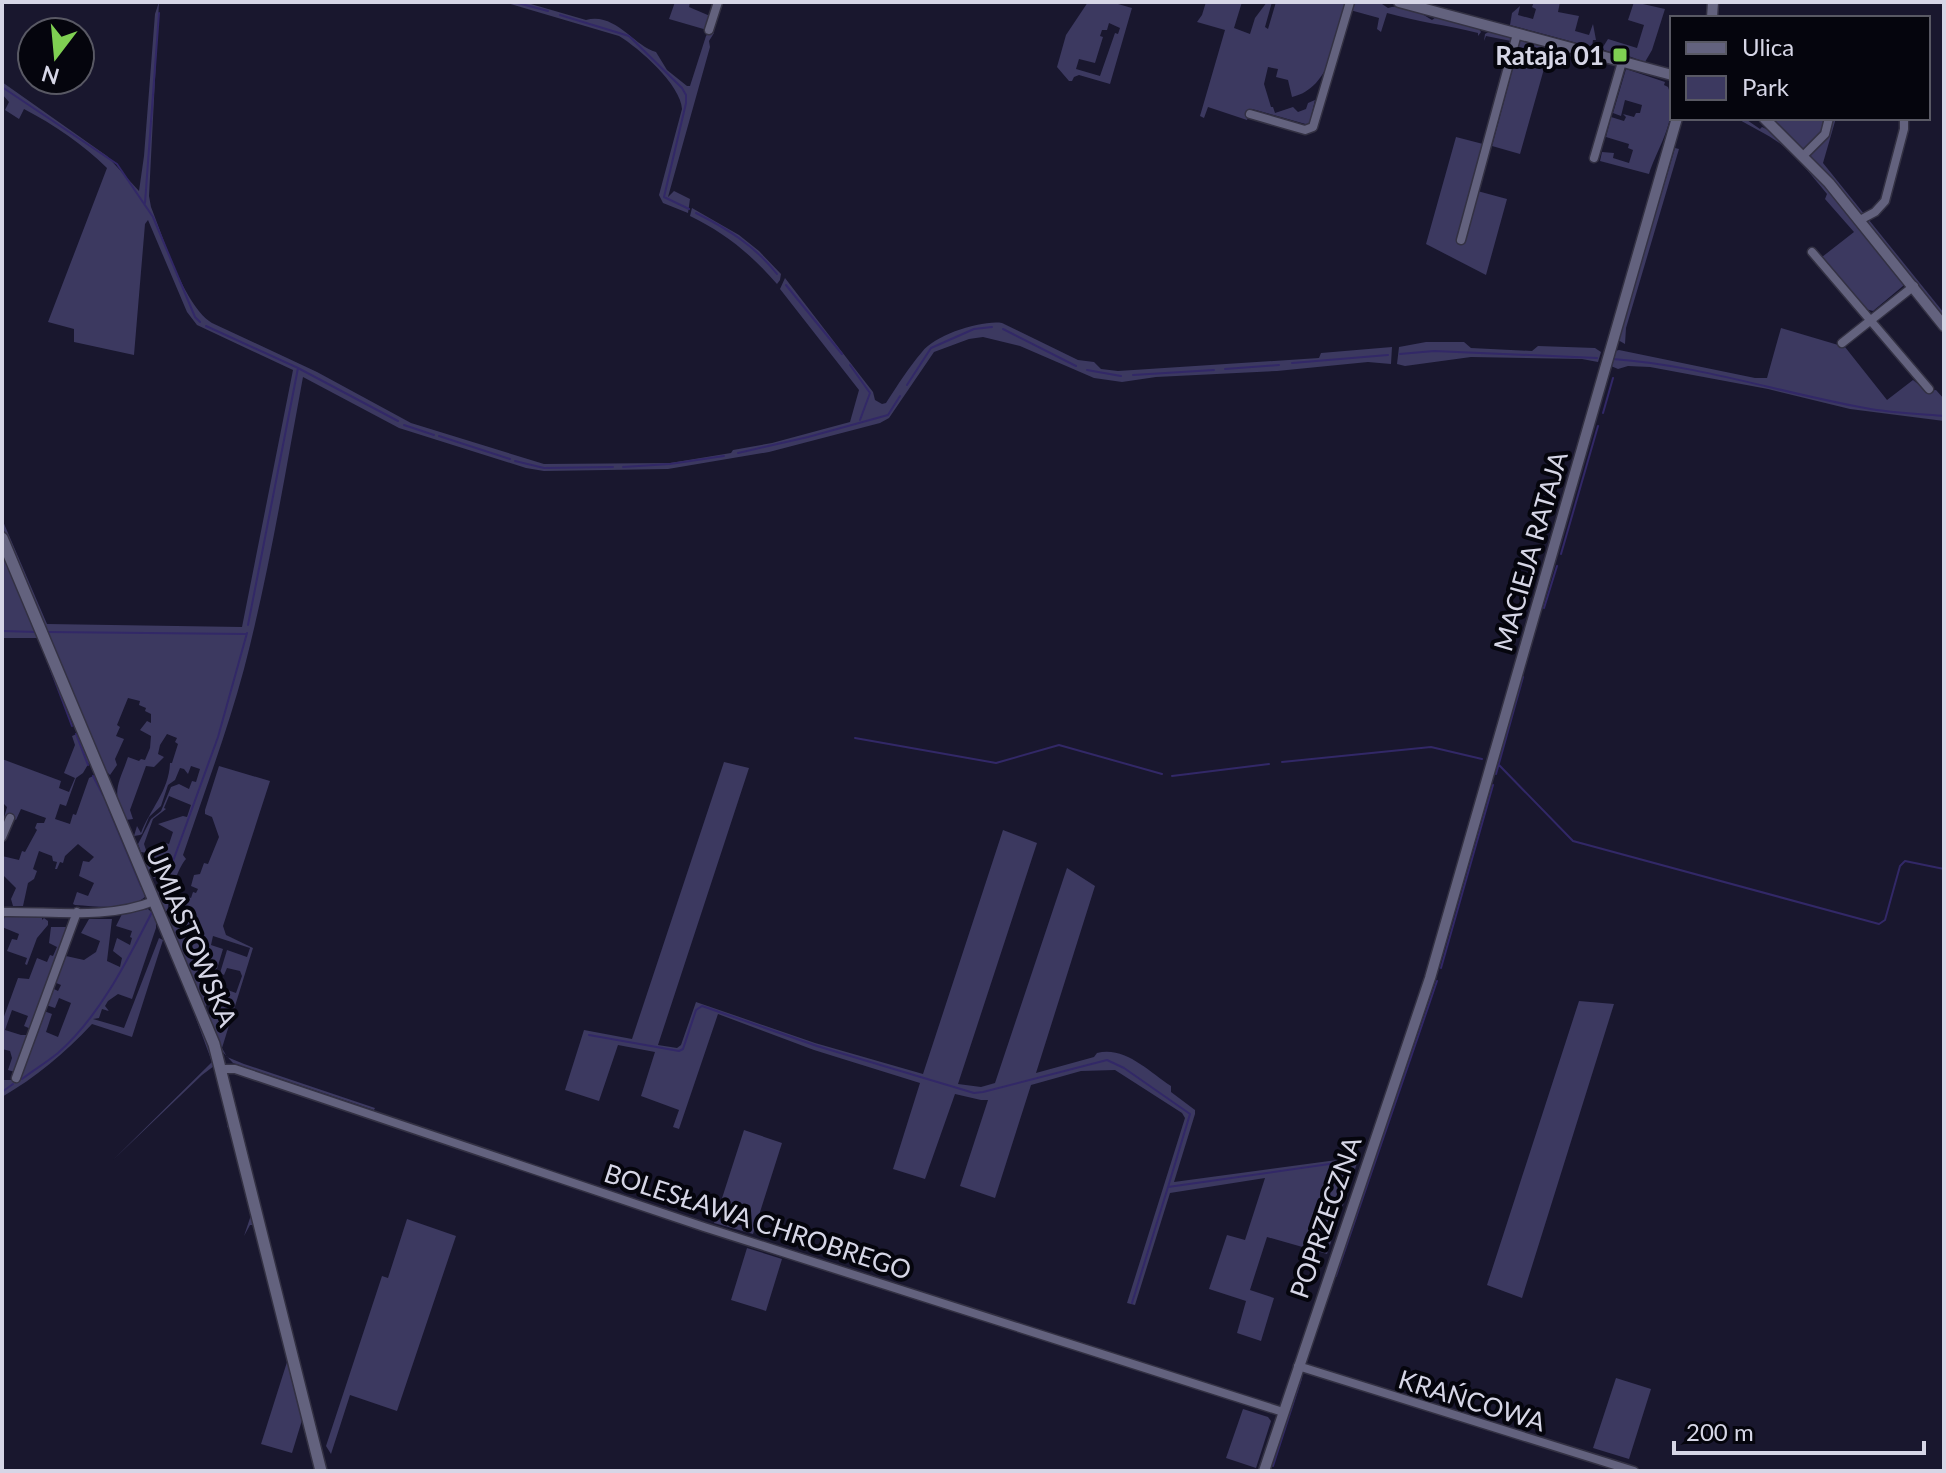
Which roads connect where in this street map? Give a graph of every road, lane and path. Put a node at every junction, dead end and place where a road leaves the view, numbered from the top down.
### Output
1 (718, 2) edge
2 (1350, 2) edge
3 (1399, 2) edge
4 (709, 30) dead end
5 (1517, 34) junction
6 (1622, 62) junction
7 (1649, 70) junction
8 (1670, 75) edge
9 (1670, 81) edge
10 (1250, 114) dead end
11 (1677, 120) edge
12 (1682, 120) edge
13 (1766, 120) edge
14 (1828, 120) edge
15 (1904, 120) edge
16 (1673, 136) junction
17 (1804, 155) junction
18 (1594, 158) dead end
19 (1860, 220) junction
20 (1461, 240) dead end
21 (1812, 252) dead end
22 (1914, 286) junction
23 (1871, 320) junction
24 (1944, 326) edge
25 (1842, 343) dead end
26 (1929, 389) dead end
27 (2, 538) edge
28 (10, 818) dead end
29 (2, 837) edge
30 (154, 901) junction
31 (2, 912) edge
32 (77, 912) junction
33 (1430, 978) joint
34 (221, 1069) junction
35 (16, 1078) dead end
36 (1298, 1366) junction
37 (1283, 1412) junction
38 (321, 1471) edge
39 (1264, 1471) edge
40 (1634, 1471) edge

1 - 4 street
2 - 10 street
3 - 5 street
5 - 6 street
5 - 20 street
6 - 7 street
6 - 18 street
7 - 8 street
7 - 9 street
11 - 16 street, MACIEJA RATAJA
12 - 16 street, MACIEJA RATAJA
13 - 17 street
14 - 17 street
15 - 19 street
16 - 33 street, MACIEJA RATAJA
17 - 19 street
19 - 22 street
21 - 23 street
22 - 23 street
22 - 24 street
23 - 25 street
23 - 26 street
27 - 30 main road, UMIASTOWSKA
28 - 29 street
30 - 32 street
30 - 34 main road, UMIASTOWSKA
31 - 32 street
32 - 35 street
33 - 36 street, POPRZECZNA
34 - 37 street, BOLESŁAWA CHROBREGO
34 - 38 main road, UMIASTOWSKA
36 - 37 street, POPRZECZNA
36 - 40 street, KRAŃCOWA
37 - 39 street, POPRZECZNA

